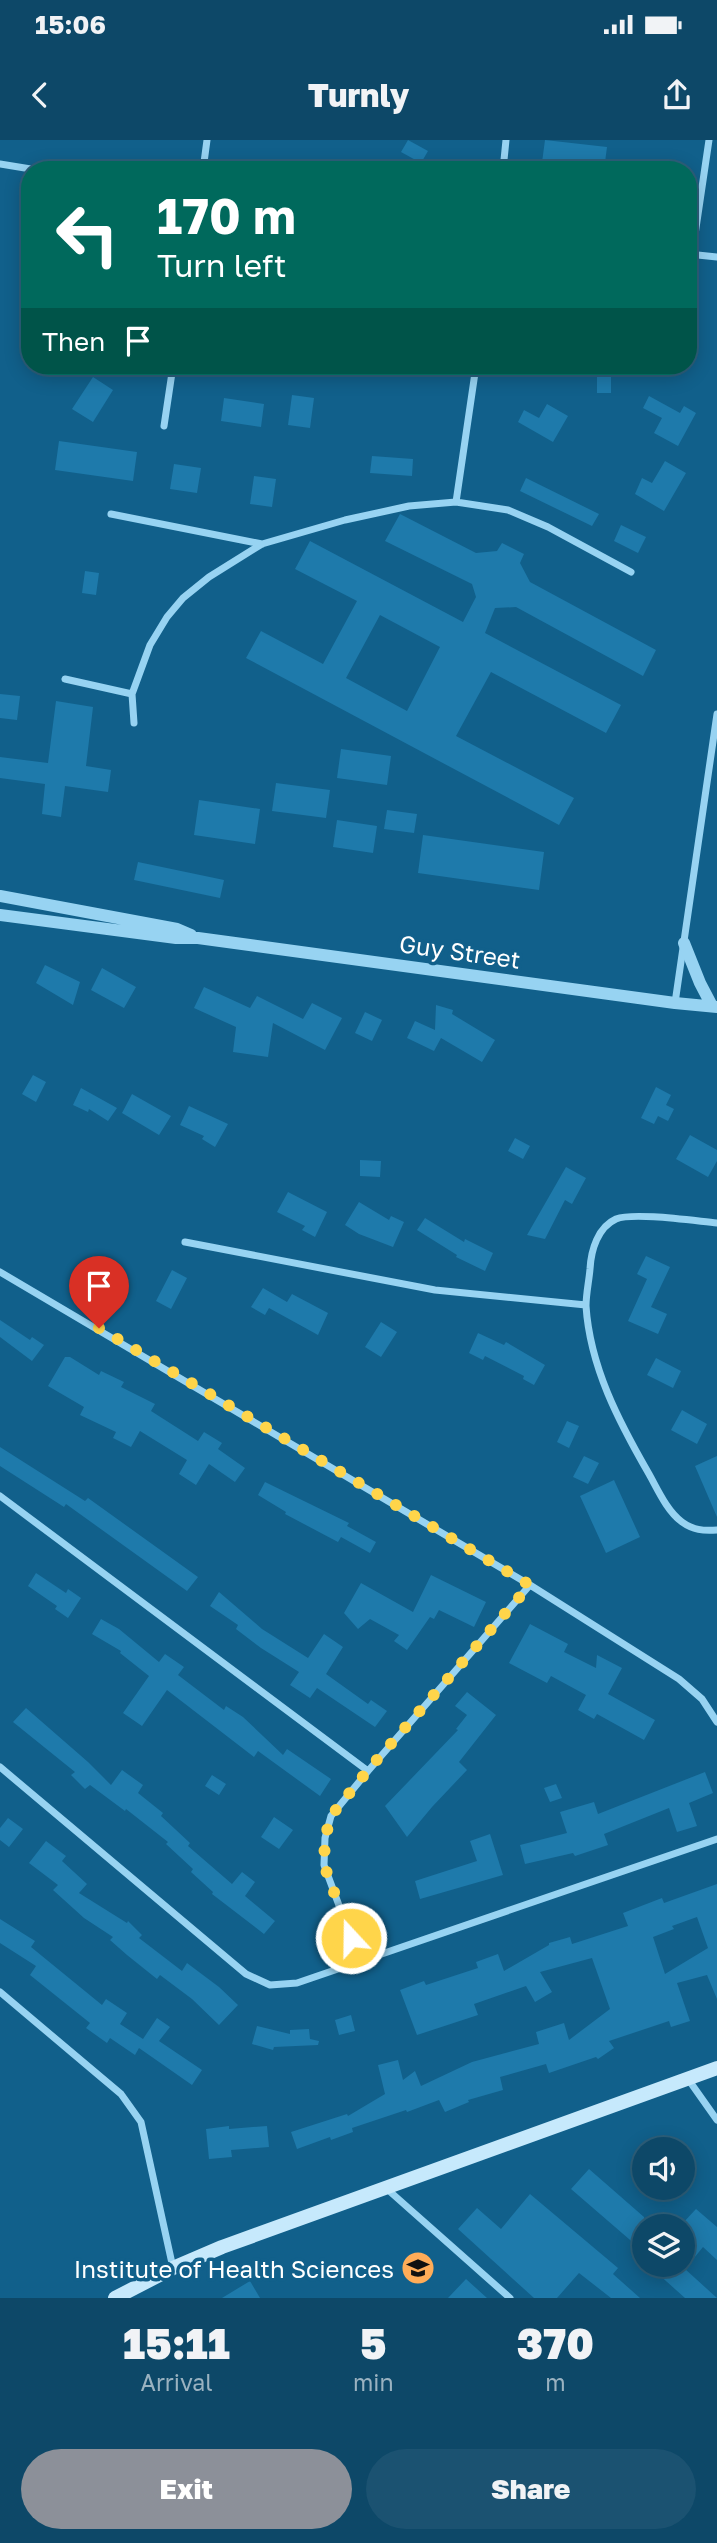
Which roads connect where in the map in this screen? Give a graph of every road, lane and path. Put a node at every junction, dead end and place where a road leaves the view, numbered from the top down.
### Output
1 (207, 140) edge
2 (506, 140) edge
3 (709, 140) edge
4 (204, 161) edge
5 (504, 161) edge
6 (0, 164) edge
7 (21, 167) edge
8 (697, 212) edge
9 (697, 255) edge
10 (717, 257) edge
11 (172, 375) edge
12 (475, 375) edge
13 (164, 426) dead end
14 (456, 502) junction
15 (110, 514) dead end
16 (262, 544) junction
17 (631, 572) dead end
18 (65, 679) dead end
19 (132, 694) junction
20 (717, 714) edge
21 (134, 723) dead end
22 (0, 896) edge
23 (0, 915) edge
24 (198, 938) junction
25 (684, 943) junction
26 (675, 1003) junction
27 (715, 1007) edge
28 (717, 1223) edge
29 (185, 1242) dead end
30 (0, 1272) edge
31 (586, 1305) junction
32 (0, 1496) edge
33 (717, 1530) edge
34 (530, 1585) junction
35 (717, 1721) edge
36 (0, 1767) edge
37 (368, 1770) junction
38 (717, 1839) edge
39 (360, 1962) junction
40 (0, 1992) edge
41 (717, 2068) edge
42 (688, 2078) junction
43 (717, 2120) edge
44 (387, 2189) junction
45 (173, 2268) junction
46 (115, 2298) edge
47 (510, 2298) edge

1 - 4 street
2 - 5 street
3 - 8 street
6 - 7 street
9 - 10 street
11 - 13 street
12 - 14 street
14 - 16 street
14 - 17 street
15 - 16 street
16 - 19 street
18 - 19 street
19 - 21 street
20 - 25 street
22 - 24 street, Guy Street
23 - 24 street, Guy Street
24 - 26 street, Guy Street
25 - 26 street
25 - 27 street
26 - 27 street, Guy Street
28 - 31 street
29 - 31 street
30 - 34 street
31 - 33 street
32 - 37 street
34 - 35 street
34 - 37 street
36 - 39 street
37 - 39 street
38 - 39 street
40 - 45 street
41 - 42 main road
42 - 43 street
42 - 44 main road
44 - 45 main road
44 - 47 street
45 - 46 main road

